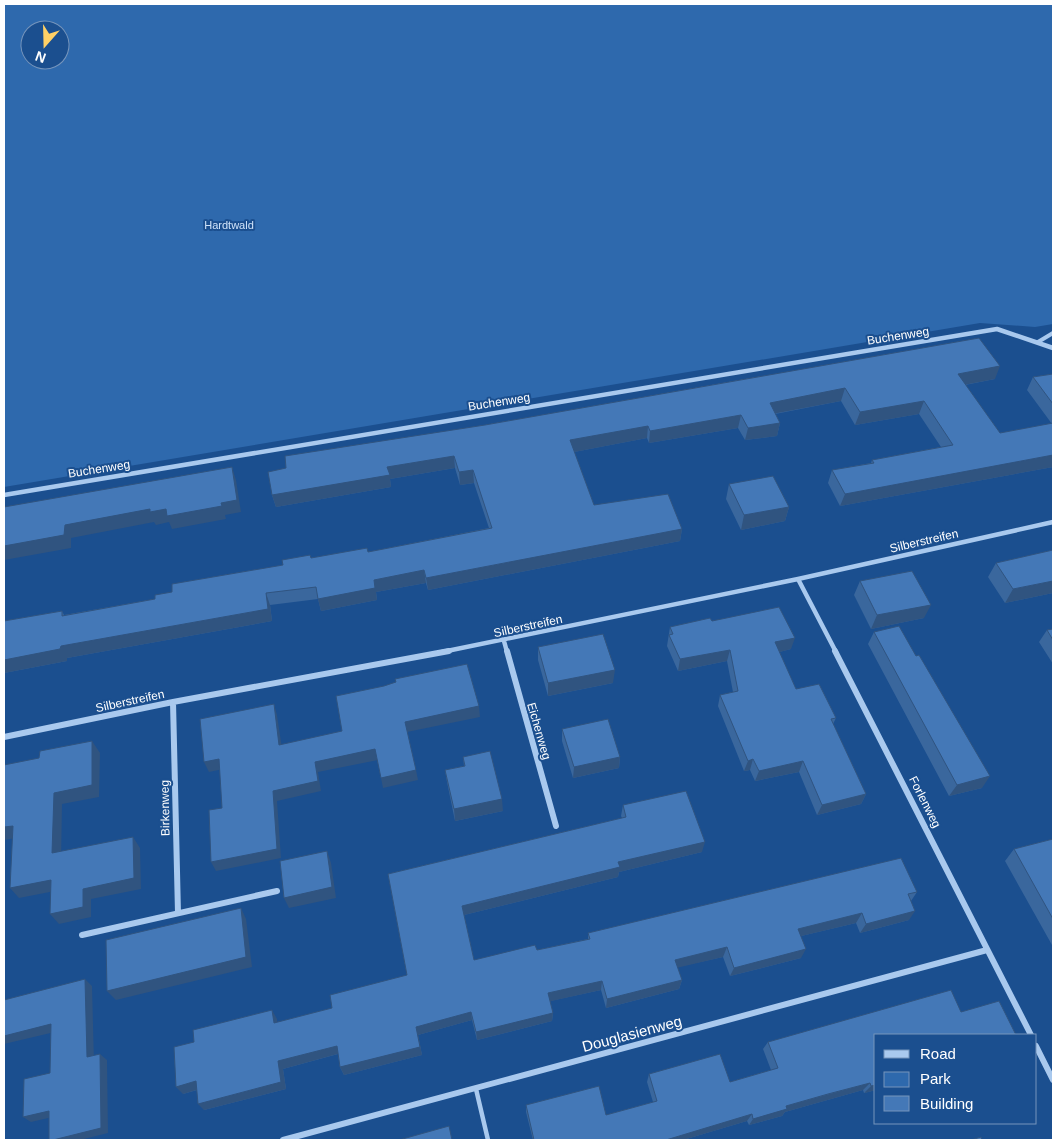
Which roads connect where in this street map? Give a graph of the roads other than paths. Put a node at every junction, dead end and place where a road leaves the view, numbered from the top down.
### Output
1 (1053, 333) edge
2 (1038, 342) junction
3 (1053, 348) edge
4 (4, 495) edge
5 (1053, 522) edge
6 (798, 579) junction
7 (504, 641) junction
8 (173, 702) junction
9 (4, 737) edge
10 (556, 826) dead end
11 (277, 891) dead end
12 (178, 913) junction
13 (82, 935) dead end
14 (987, 950) junction
15 (1029, 1034) edge
16 (1037, 1048) edge
17 (1053, 1080) edge
18 (476, 1089) junction
19 (282, 1140) edge
20 (488, 1140) edge

1 - 2 lane
2 - 3 street
2 - 4 street, Buchenweg
5 - 6 street, Silberstreifen
6 - 7 street, Silberstreifen
6 - 14 street, Forlenweg
7 - 8 street, Silberstreifen
7 - 10 street, Eichenweg
8 - 9 street, Silberstreifen
8 - 12 street, Birkenweg
11 - 12 street
12 - 13 street
14 - 15 street, Forlenweg
14 - 18 street, Douglasienweg
16 - 17 street
18 - 19 street, Douglasienweg
18 - 20 lane

